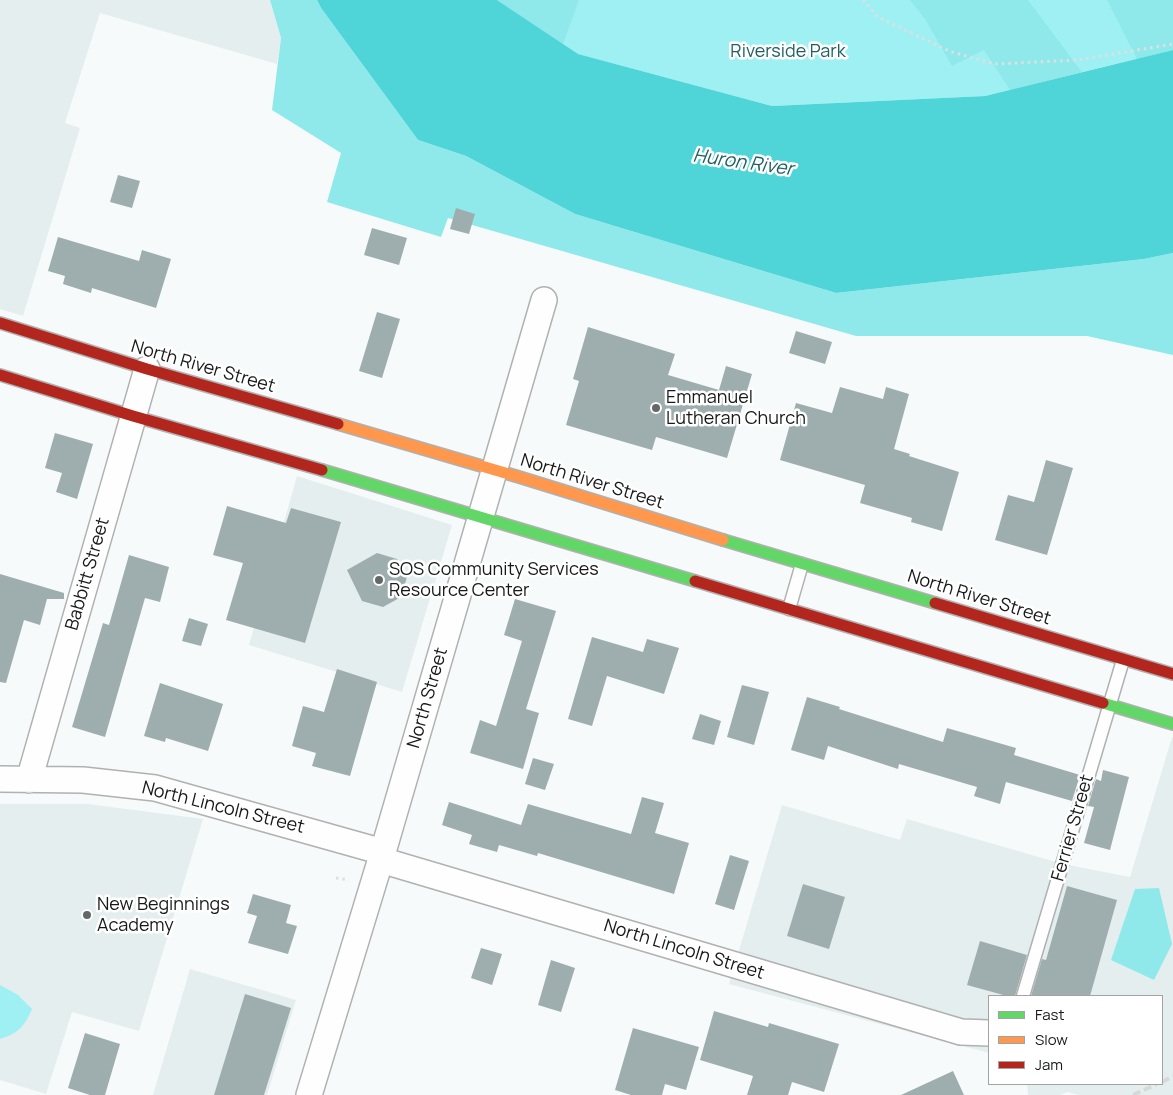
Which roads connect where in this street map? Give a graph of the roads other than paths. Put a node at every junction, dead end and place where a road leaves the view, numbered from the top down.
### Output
1 (544, 300) dead end
2 (0, 323) edge
3 (146, 369) junction
4 (0, 375) edge
5 (133, 416) junction
6 (495, 471) junction
7 (480, 516) junction
8 (802, 564) junction
9 (790, 609) junction
10 (1122, 660) junction
11 (1173, 674) edge
12 (1108, 705) junction
13 (1173, 724) edge
14 (0, 779) edge
15 (29, 780) junction
16 (382, 856) junction
17 (1024, 995) edge
18 (988, 1033) edge
19 (310, 1095) edge

1 - 6 street, North Street
2 - 3 street, North River Street
3 - 5 street, Babbitt Street
3 - 6 street, North River Street
4 - 5 street
5 - 7 street
5 - 15 street, Babbitt Street
6 - 7 street, North Street
6 - 8 street, North River Street
7 - 9 street
7 - 16 street, North Street
8 - 9 lane
8 - 10 street, North River Street
9 - 12 street
10 - 11 street, North River Street
10 - 12 lane, Ferrier Street
12 - 13 street
12 - 17 lane, Ferrier Street
14 - 15 street, North Lincoln Street
15 - 16 street, North Lincoln Street
16 - 18 street, North Lincoln Street
16 - 19 street, North Street

